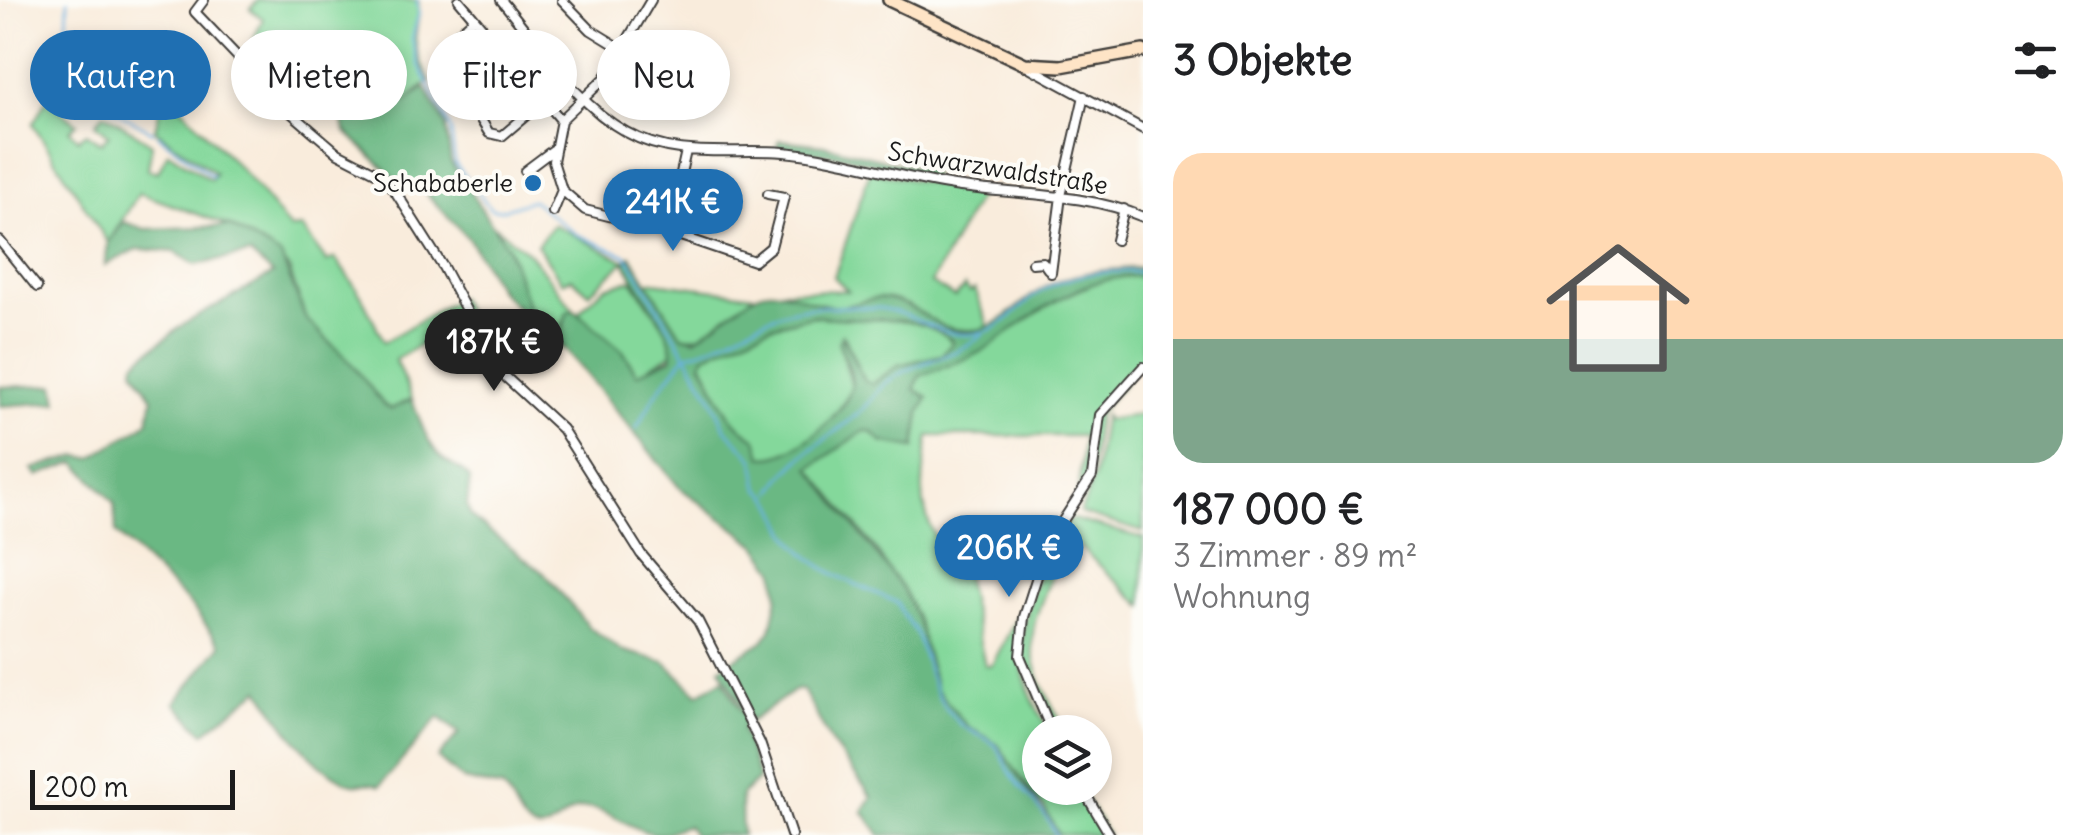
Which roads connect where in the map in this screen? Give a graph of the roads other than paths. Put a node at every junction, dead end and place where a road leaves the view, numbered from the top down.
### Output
1 (204, 0) edge
2 (459, 0) edge
3 (501, 0) edge
4 (562, 0) edge
5 (651, 0) edge
6 (889, 0) edge
7 (474, 19) junction
8 (461, 30) edge
9 (483, 30) edge
10 (633, 30) edge
11 (597, 33) edge
12 (1143, 51) edge
13 (1025, 64) junction
14 (597, 86) edge
15 (1084, 96) junction
16 (585, 99) junction
17 (577, 106) edge
18 (481, 120) edge
19 (521, 120) edge
20 (561, 120) edge
21 (1143, 128) edge
22 (553, 150) junction
23 (686, 151) junction
24 (526, 171) dead end
25 (562, 190) junction
26 (768, 194) dead end
27 (676, 195) dead end
28 (1062, 196) junction
29 (1124, 210) junction
30 (553, 212) dead end
31 (1143, 217) edge
32 (1116, 240) dead end
33 (0, 241) edge
34 (1032, 262) dead end
35 (36, 288) dead end
36 (1143, 366) edge
37 (1044, 715) edge
38 (1092, 805) edge
39 (791, 835) edge
40 (1110, 835) edge

1 - 39 street
2 - 7 street
3 - 16 street, Schwarzwaldstraße
4 - 11 street
5 - 10 street
6 - 13 main road
7 - 8 street
7 - 9 street
12 - 13 main road
13 - 15 street
14 - 16 street
15 - 21 street
15 - 28 street
16 - 17 street
16 - 23 street, Schwarzwaldstraße
18 - 19 street
20 - 22 street
22 - 24 street
22 - 25 street
23 - 27 street
23 - 28 street, Schwarzwaldstraße
25 - 26 street
25 - 30 street
28 - 29 street, Schwarzwaldstraße
28 - 34 street
29 - 31 street, Schwarzwaldstraße
29 - 32 street, Schwarzwaldstraße
33 - 35 street
36 - 37 street
38 - 40 street

